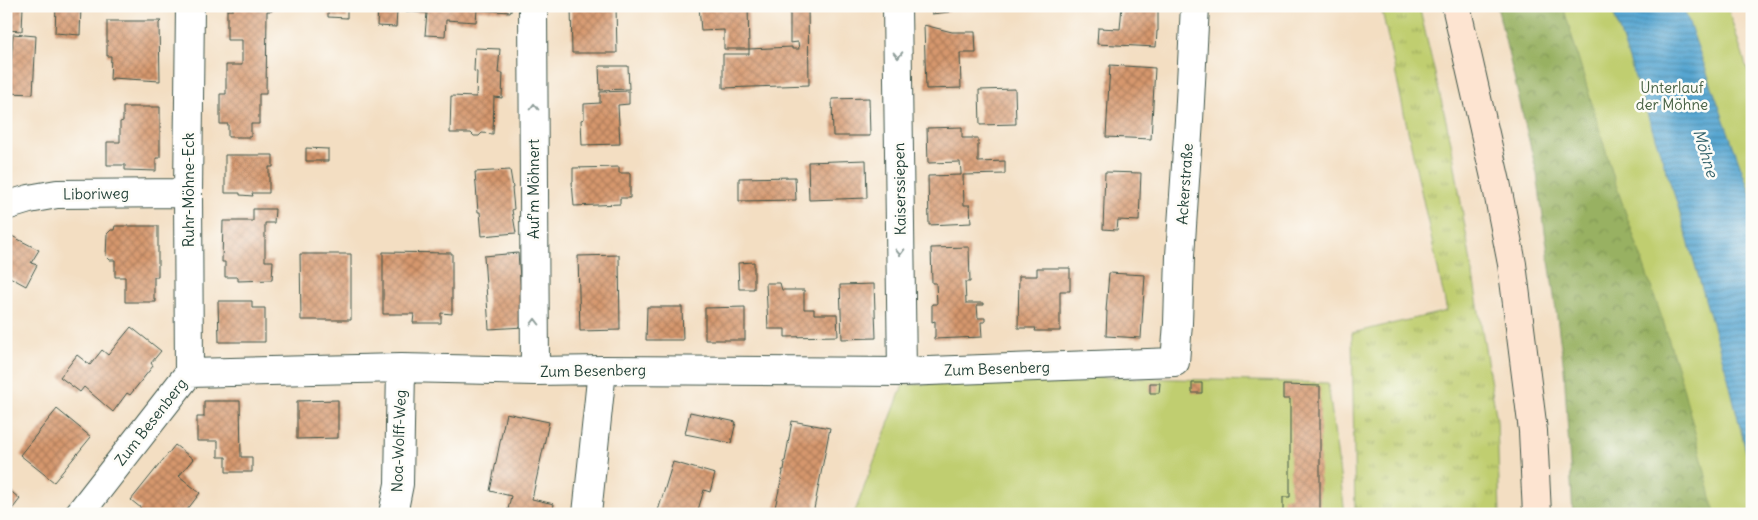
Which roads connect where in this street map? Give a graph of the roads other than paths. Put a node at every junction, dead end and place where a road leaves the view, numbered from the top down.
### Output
1 (190, 6) edge
2 (533, 6) edge
3 (897, 6) edge
4 (1195, 6) edge
5 (1456, 6) edge
6 (188, 193) junction
7 (6, 206) edge
8 (1174, 362) joint
9 (401, 368) junction
10 (602, 370) junction
11 (535, 371) junction
12 (902, 372) junction
13 (190, 373) junction
14 (79, 514) edge
15 (393, 514) edge
16 (587, 514) edge
17 (1537, 514) edge

1 - 6 street, Ruhr-Möhne-Eck
11 -> 2 street, Auf'm Möhnert
3 -> 12 street, Kaiserssiepen
4 - 8 street, Ackerstraße
5 - 17 main road
6 - 7 street, Liboriweg
6 - 13 street, Ruhr-Möhne-Eck
8 - 12 street, Zum Besenberg
9 - 11 street, Zum Besenberg
9 - 13 street, Zum Besenberg
9 - 15 street, Noa-Wolff-Weg
10 - 11 street, Zum Besenberg
10 - 12 street, Zum Besenberg
10 - 16 street
13 - 14 street, Zum Besenberg

